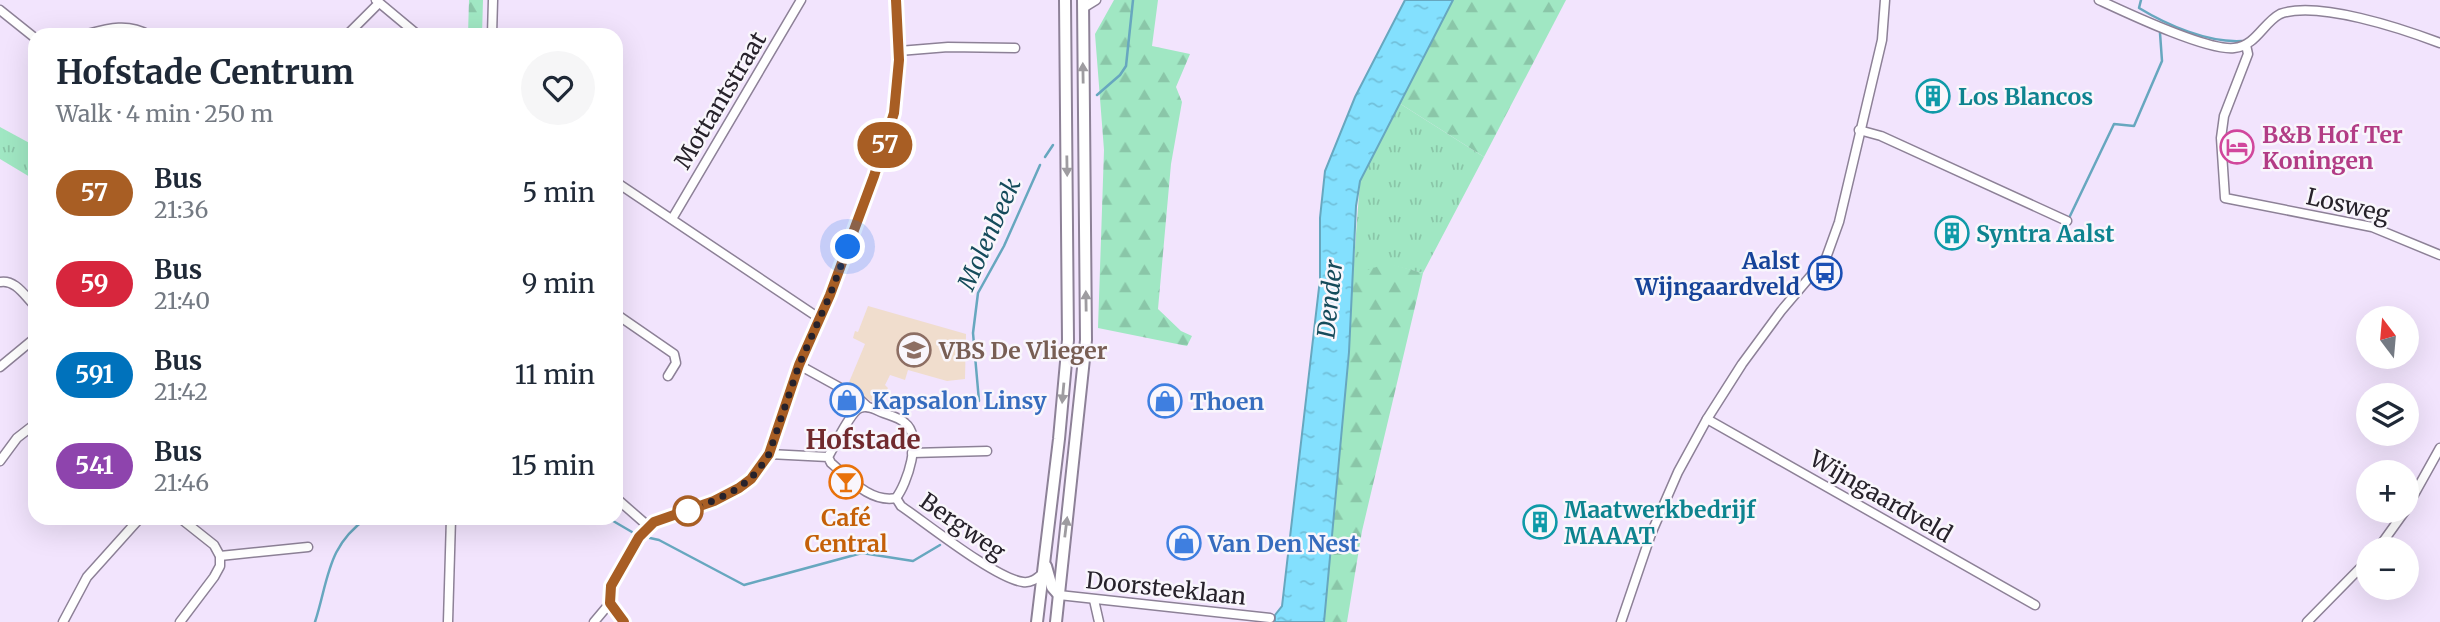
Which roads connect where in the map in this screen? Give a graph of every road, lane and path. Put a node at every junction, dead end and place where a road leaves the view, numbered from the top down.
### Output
1 (493, 0) edge
2 (801, 0) edge
3 (895, 0) edge
4 (1065, 0) edge
5 (1096, 0) edge
6 (1885, 0) edge
7 (2099, 0) edge
8 (378, 1) edge
9 (1083, 4) edge
10 (0, 10) edge
11 (111, 28) edge
12 (133, 28) edge
13 (353, 28) edge
14 (410, 28) edge
15 (492, 28) edge
16 (28, 32) edge
17 (2440, 43) edge
18 (2246, 45) junction
19 (1015, 48) dead end
20 (899, 51) junction
21 (1860, 130) junction
22 (623, 189) edge
23 (672, 219) junction
24 (2067, 221) dead end
25 (2440, 255) edge
26 (0, 282) edge
27 (28, 299) edge
28 (819, 318) junction
29 (623, 319) edge
30 (28, 344) edge
31 (799, 365) junction
32 (0, 367) edge
33 (668, 376) dead end
34 (868, 407) junction
35 (1707, 419) junction
36 (28, 429) edge
37 (2440, 448) edge
38 (987, 451) dead end
39 (912, 453) junction
40 (769, 454) junction
41 (828, 457) junction
42 (0, 461) edge
43 (2419, 486) edge
44 (898, 502) junction
45 (623, 504) edge
46 (134, 525) edge
47 (189, 525) edge
48 (451, 525) edge
49 (648, 526) junction
50 (308, 547) dead end
51 (220, 556) junction
52 (1045, 562) junction
53 (2356, 572) edge
54 (1042, 574) junction
55 (1059, 595) junction
56 (1094, 600) junction
57 (610, 603) junction
58 (2035, 605) dead end
59 (1037, 618) edge
60 (1270, 618) dead end
61 (185, 620) edge
62 (63, 622) edge
63 (448, 622) edge
64 (594, 622) edge
65 (624, 622) edge
66 (1056, 622) edge
67 (1099, 622) edge
68 (1620, 622) edge
69 (2307, 622) edge

1 - 15 street
2 - 23 street, Mottantstraat
3 - 20 street
4 -> 52 main road
5 - 9 street
6 - 21 street
7 - 18 street
8 - 13 street
8 - 14 street
55 -> 9 main road
10 - 16 street
11 - 12 street
17 - 18 street
18 - 25 street, Losweg
19 - 20 street
20 - 28 street
21 - 24 street
21 - 35 street
22 - 23 street
23 - 28 street
26 - 27 street
28 - 31 street
29 - 33 street
30 - 32 street
31 - 34 street
31 - 40 street
34 - 39 street
34 - 41 street
35 - 58 street, Wijngaardveld
35 - 68 street
36 - 42 street
37 - 43 street
38 - 39 street
39 - 44 street
40 - 41 street
40 - 49 street
41 - 44 street
44 - 54 street, Bergweg
45 - 49 street
46 - 62 street
47 - 51 street
48 - 63 street
49 - 57 street
50 - 51 street
51 - 61 street
52 - 54 main road
52 - 55 main road
53 - 69 street
54 - 59 main road
55 - 56 street, Doorsteeklaan
55 - 59 main road
55 - 66 main road
56 - 60 street, Doorsteeklaan
56 - 67 street
57 - 64 street
57 - 65 street

